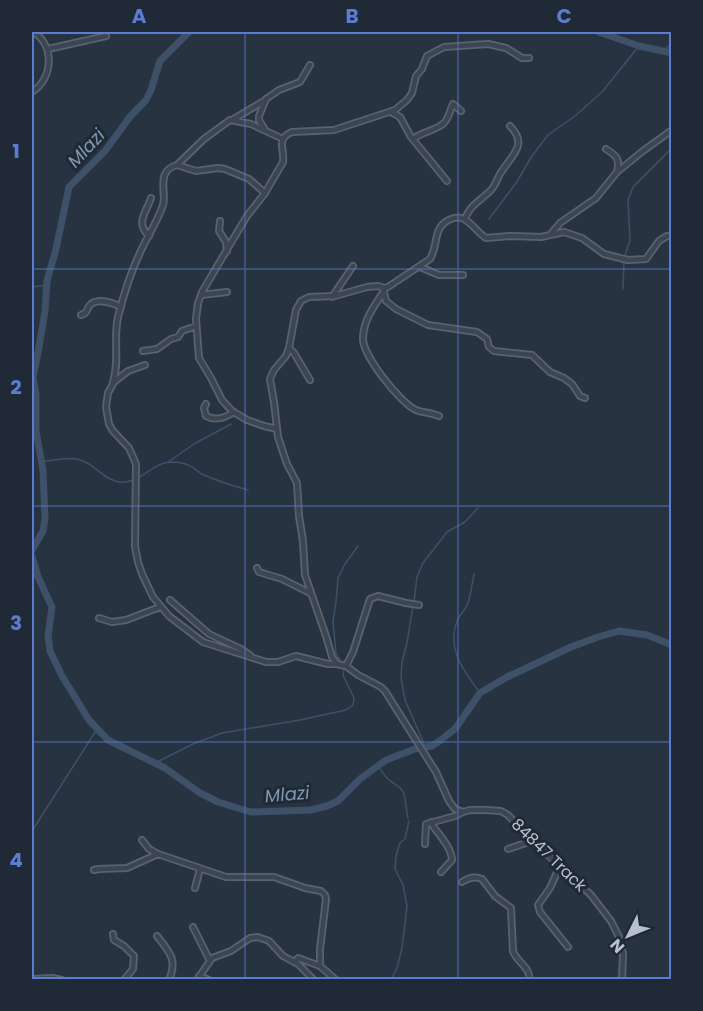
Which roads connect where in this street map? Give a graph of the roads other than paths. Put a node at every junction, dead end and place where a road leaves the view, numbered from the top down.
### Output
1 (34, 32) edge
2 (106, 36) dead end
3 (48, 49) junction
4 (530, 58) dead end
5 (310, 65) dead end
6 (32, 92) edge
7 (266, 99) junction
8 (460, 111) dead end
9 (391, 112) junction
10 (232, 120) junction
11 (510, 126) dead end
12 (264, 129) junction
13 (672, 130) edge
14 (284, 139) junction
15 (413, 139) junction
16 (606, 148) dead end
17 (177, 165) junction
18 (617, 172) junction
19 (447, 181) dead end
20 (265, 193) junction
21 (151, 198) dead end
22 (465, 219) junction
23 (220, 221) dead end
24 (550, 235) junction
25 (149, 236) junction
26 (667, 236) dead end
27 (227, 251) junction
28 (353, 266) dead end
29 (419, 266) junction
30 (463, 275) dead end
31 (384, 289) junction
32 (227, 292) dead end
33 (201, 295) junction
34 (332, 297) junction
35 (121, 307) junction
36 (81, 315) dead end
37 (196, 326) junction
38 (289, 348) junction
39 (143, 351) dead end
40 (144, 365) dead end
41 (310, 380) dead end
42 (111, 387) junction
43 (585, 398) dead end
44 (206, 404) dead end
45 (234, 412) junction
46 (439, 416) dead end
47 (277, 429) junction
48 (257, 568) dead end
49 (310, 593) junction
50 (170, 600) dead end
51 (420, 605) dead end
52 (160, 607) junction
53 (99, 618) dead end
54 (255, 658) junction
55 (337, 664) junction
56 (346, 666) junction
57 (463, 812) junction
58 (432, 822) junction
59 (142, 840) dead end
60 (532, 841) junction
61 (425, 844) dead end
62 (508, 849) dead end
63 (158, 854) junction
64 (560, 866) junction
65 (200, 869) junction
66 (94, 870) dead end
67 (441, 872) dead end
68 (462, 882) dead end
69 (195, 888) dead end
70 (193, 927) dead end
71 (113, 934) dead end
72 (157, 936) dead end
73 (568, 947) dead end
74 (210, 961) junction
75 (295, 962) junction
76 (320, 966) junction
77 (198, 978) edge
78 (32, 979) edge
79 (62, 980) edge
80 (124, 980) edge
81 (169, 980) edge
82 (209, 980) edge
83 (314, 980) edge
84 (336, 980) edge
85 (530, 980) edge
86 (622, 980) edge

1 - 3 street
2 - 3 street
3 - 6 street
4 - 9 street
5 - 7 street
7 - 10 street
7 - 12 street
8 - 15 street
9 - 14 street
9 - 15 street
10 - 12 street
10 - 17 street
11 - 22 street
12 - 14 street
13 - 18 street
14 - 20 street
15 - 19 street
16 - 18 street
17 - 20 street
17 - 25 street
18 - 24 street
20 - 27 street
21 - 25 street
22 - 24 street
22 - 29 street
23 - 27 street
24 - 26 street
25 - 35 street
27 - 33 street
28 - 34 street
29 - 30 street
29 - 31 street
31 - 34 street
31 - 43 street
31 - 46 street
32 - 33 street
33 - 37 street
34 - 38 street
35 - 36 street
35 - 42 street
37 - 39 street
37 - 45 street
38 - 41 street
38 - 47 street
40 - 42 street
42 - 52 street
44 - 45 street
45 - 47 street
47 - 49 street
48 - 49 street
49 - 55 street
50 - 54 street
51 - 56 street
52 - 53 street
52 - 54 street
54 - 55 street
55 - 56 street
56 - 57 street
57 - 58 street, 84847 Track
57 - 60 street, 84847 Track
58 - 61 street
58 - 67 street
59 - 63 street
60 - 62 street
60 - 64 street, 84847 Track
63 - 65 street
63 - 66 street
64 - 73 street
64 - 86 street, 84847 Track
65 - 69 street
65 - 76 street
68 - 85 street
70 - 74 street
71 - 80 street
72 - 81 street
74 - 75 street
74 - 77 street
75 - 76 street
75 - 83 street
76 - 84 street
77 - 82 street
78 - 79 street

